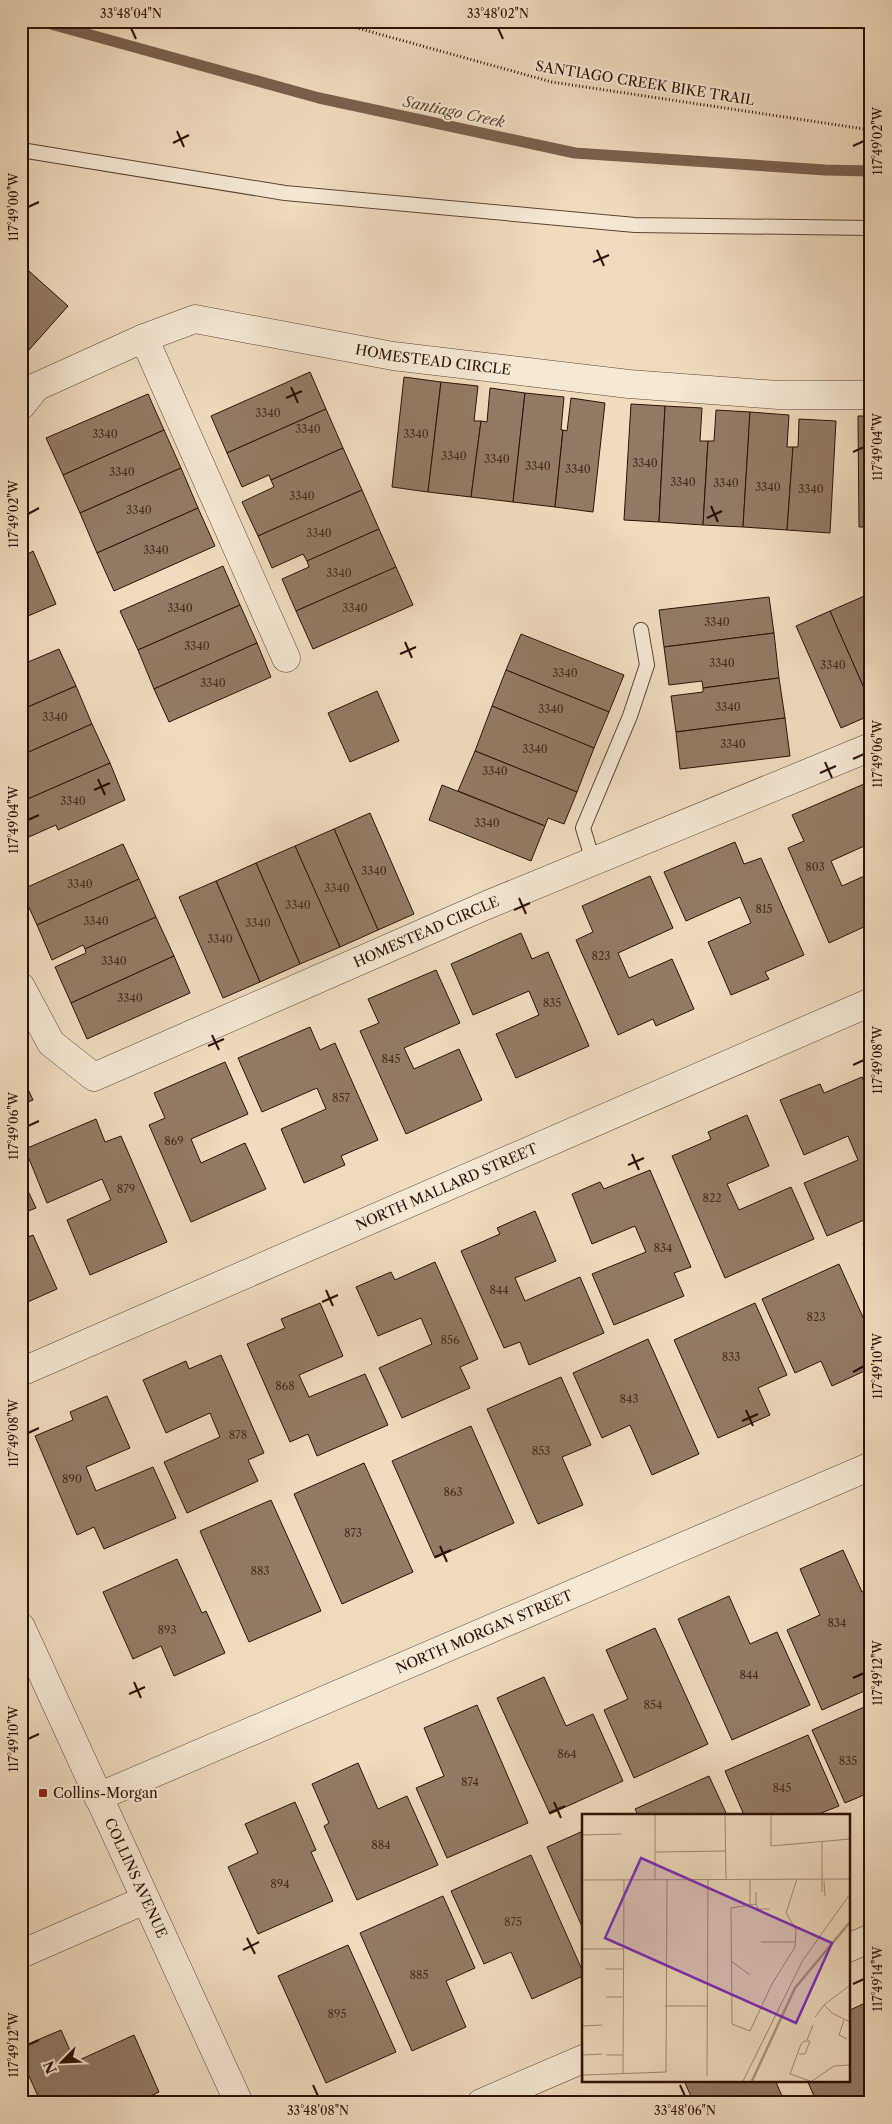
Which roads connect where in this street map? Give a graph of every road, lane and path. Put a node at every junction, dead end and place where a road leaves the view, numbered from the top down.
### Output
1 (332, 21) edge
2 (871, 130) edge
3 (21, 150) edge
4 (871, 228) edge
5 (144, 338) junction
6 (871, 395) edge
7 (21, 406) edge
8 (641, 630) dead end
9 (286, 658) dead end
10 (871, 747) edge
11 (593, 862) junction
12 (21, 987) edge
13 (871, 1002) edge
14 (21, 1372) edge
15 (871, 1466) edge
16 (21, 1626) edge
17 (98, 1797) junction
18 (145, 1900) junction
19 (871, 1938) edge
20 (850, 1947) edge
21 (21, 1954) edge
22 (582, 2060) edge
23 (239, 2103) edge
24 (481, 2103) edge

1 - 2 path, SANTIAGO CREEK BIKE TRAIL
3 - 4 lane
5 - 6 street, HOMESTEAD CIRCLE
5 - 7 street, HOMESTEAD CIRCLE
5 - 9 street
8 - 11 lane
10 - 11 street, HOMESTEAD CIRCLE
11 - 12 street, HOMESTEAD CIRCLE
13 - 14 street, NORTH MALLARD STREET
15 - 17 street, NORTH MORGAN STREET
16 - 17 street, COLLINS AVENUE
17 - 18 street, COLLINS AVENUE
18 - 21 street
18 - 23 street, COLLINS AVENUE
19 - 20 street
22 - 24 street

